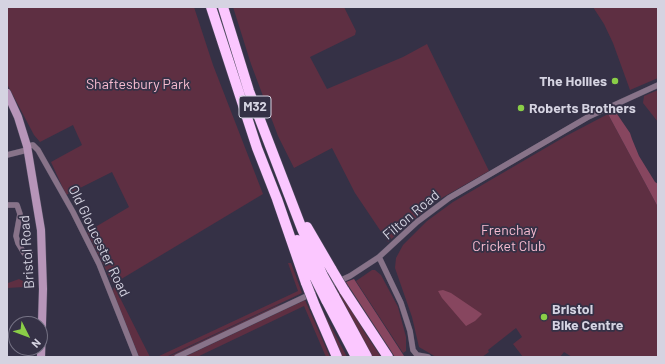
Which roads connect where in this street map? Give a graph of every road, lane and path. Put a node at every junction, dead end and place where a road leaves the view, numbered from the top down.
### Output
1 (211, 7) edge
2 (223, 7) edge
3 (658, 85) edge
4 (7, 93) edge
5 (27, 148) junction
6 (7, 155) edge
7 (7, 205) edge
8 (293, 205) junction
9 (30, 252) dead end
10 (379, 257) junction
11 (315, 279) junction
12 (330, 298) junction
13 (41, 357) edge
14 (136, 357) edge
15 (177, 357) edge
16 (337, 357) edge
17 (356, 357) edge
18 (367, 357) edge
19 (388, 357) edge
20 (428, 357) edge

1 - 11 highway, M32
2 - 8 highway, M32
3 - 10 street, Filton Road
4 - 5 main road, Bristol Road
5 - 6 street
5 - 13 main road, Bristol Road
5 - 14 street, Old Gloucester Road
7 - 9 street
8 - 11 highway, M32
8 - 19 highway, M32, bridge
10 - 15 street, Filton Road
10 - 20 street
11 - 12 highway, M32, bridge
11 - 16 highway, M32, bridge
12 - 17 highway, M32
12 - 18 highway, M32

